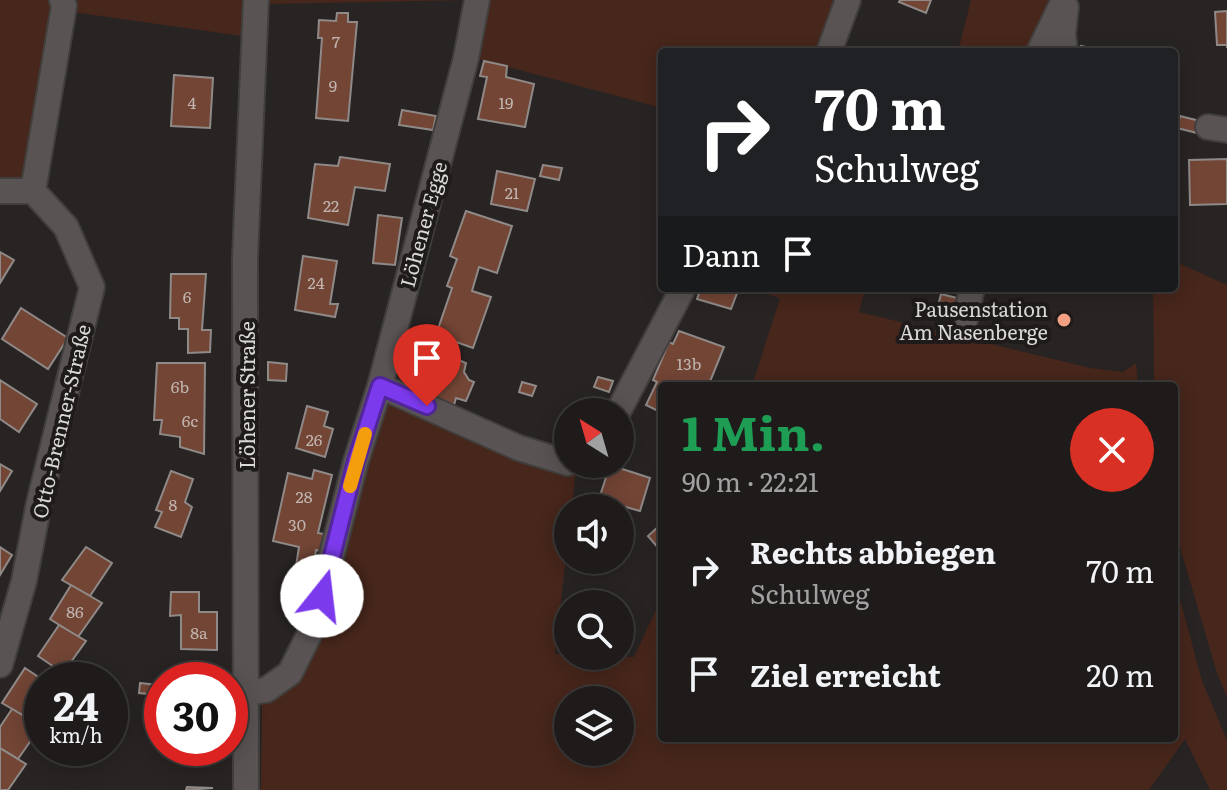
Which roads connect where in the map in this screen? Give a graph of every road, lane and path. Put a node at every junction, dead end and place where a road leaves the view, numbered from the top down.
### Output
1 (62, 0) edge
2 (256, 0) edge
3 (477, 0) edge
4 (848, 0) edge
5 (1065, 0) edge
6 (830, 48) edge
7 (1041, 48) edge
8 (1065, 48) edge
9 (0, 191) edge
10 (33, 191) junction
11 (681, 292) edge
12 (971, 292) edge
13 (963, 329) dead end
14 (380, 386) junction
15 (625, 398) edge
16 (554, 459) edge
17 (247, 662) edge
18 (0, 665) edge
19 (248, 693) edge
20 (246, 766) edge
21 (246, 790) edge

1 - 10 street
2 - 17 street, Löhener Straße
3 - 14 street, Löhener Egge
4 - 6 street
5 - 7 street
5 - 8 street
9 - 10 street
10 - 18 street, Otto-Brenner-Straße
11 - 15 street
12 - 13 street
14 - 16 street
14 - 19 street, Löhener Egge
20 - 21 street, Löhener Straße

